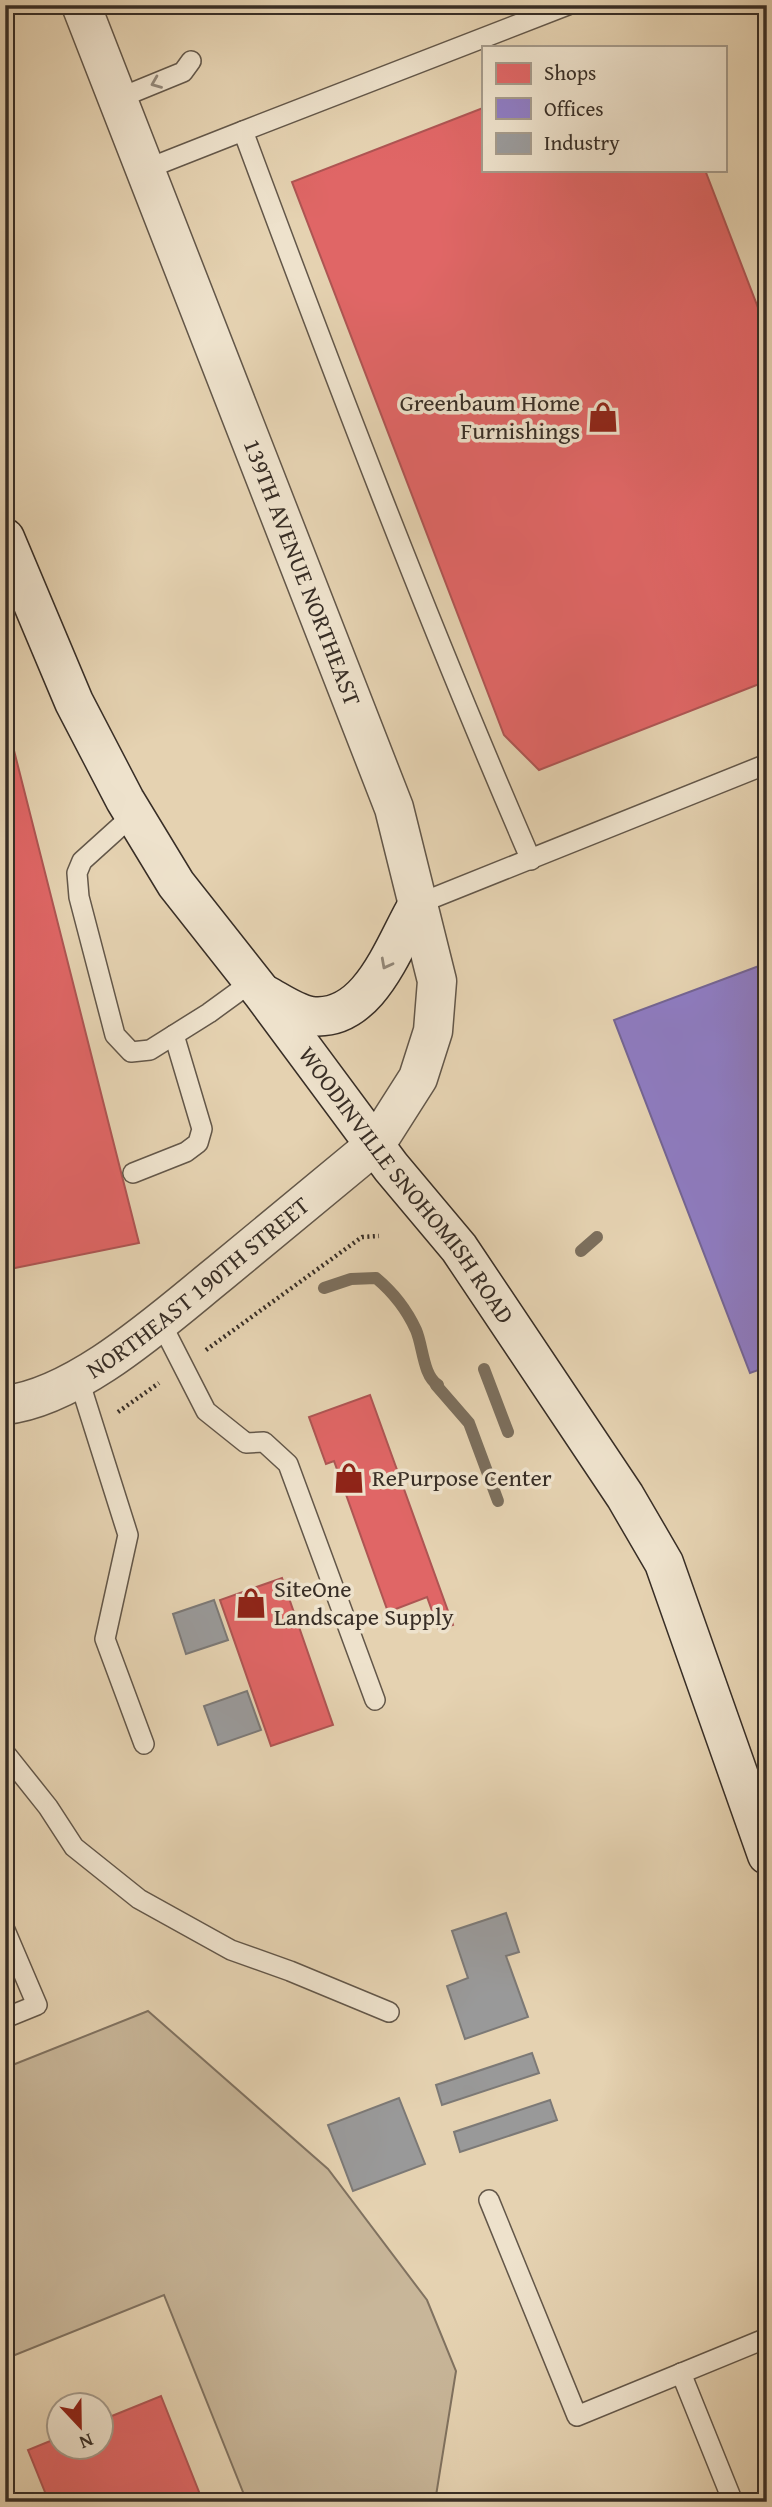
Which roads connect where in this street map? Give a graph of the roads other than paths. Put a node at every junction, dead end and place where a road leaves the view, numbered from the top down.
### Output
1 (81, 5) edge
2 (568, 5) edge
3 (191, 61) dead end
4 (117, 99) junction
5 (243, 131) junction
6 (144, 170) junction
7 (5, 538) edge
8 (767, 764) edge
9 (134, 814) junction
10 (531, 860) junction
11 (418, 904) junction
12 (258, 987) junction
13 (174, 1035) junction
14 (376, 1144) junction
15 (133, 1173) dead end
16 (160, 1321) junction
17 (79, 1380) junction
18 (5, 1405) edge
19 (375, 1700) dead end
20 (144, 1744) dead end
21 (5, 1753) edge
22 (757, 1791) edge
23 (767, 1855) edge
24 (5, 1930) edge
25 (388, 2012) dead end
26 (5, 2018) edge
27 (489, 2200) dead end
28 (767, 2338) edge
29 (681, 2373) junction
30 (733, 2502) edge

1 - 4 main road, 139TH AVENUE NORTHEAST
2 - 5 lane
3 -> 4 lane
4 - 6 main road, 139TH AVENUE NORTHEAST
5 - 6 lane
5 - 10 lane
6 - 11 main road, 139TH AVENUE NORTHEAST
7 - 9 main road, WOODINVILLE SNOHOMISH ROAD
8 - 10 lane
9 - 12 main road, WOODINVILLE SNOHOMISH ROAD
9 - 13 lane
10 - 11 lane
11 -> 12 main road
11 - 14 main road, 139TH AVENUE NORTHEAST
12 - 13 lane
12 - 14 main road, WOODINVILLE SNOHOMISH ROAD
13 - 15 lane
14 - 16 main road, NORTHEAST 190TH STREET
14 - 22 main road, WOODINVILLE SNOHOMISH ROAD
16 - 17 main road, NORTHEAST 190TH STREET
16 - 19 lane
17 - 18 main road, NORTHEAST 190TH STREET
17 - 20 lane
21 - 25 lane
22 - 23 main road, WOODINVILLE SNOHOMISH ROAD
24 - 26 lane
27 - 29 lane
28 - 29 lane
29 - 30 lane

